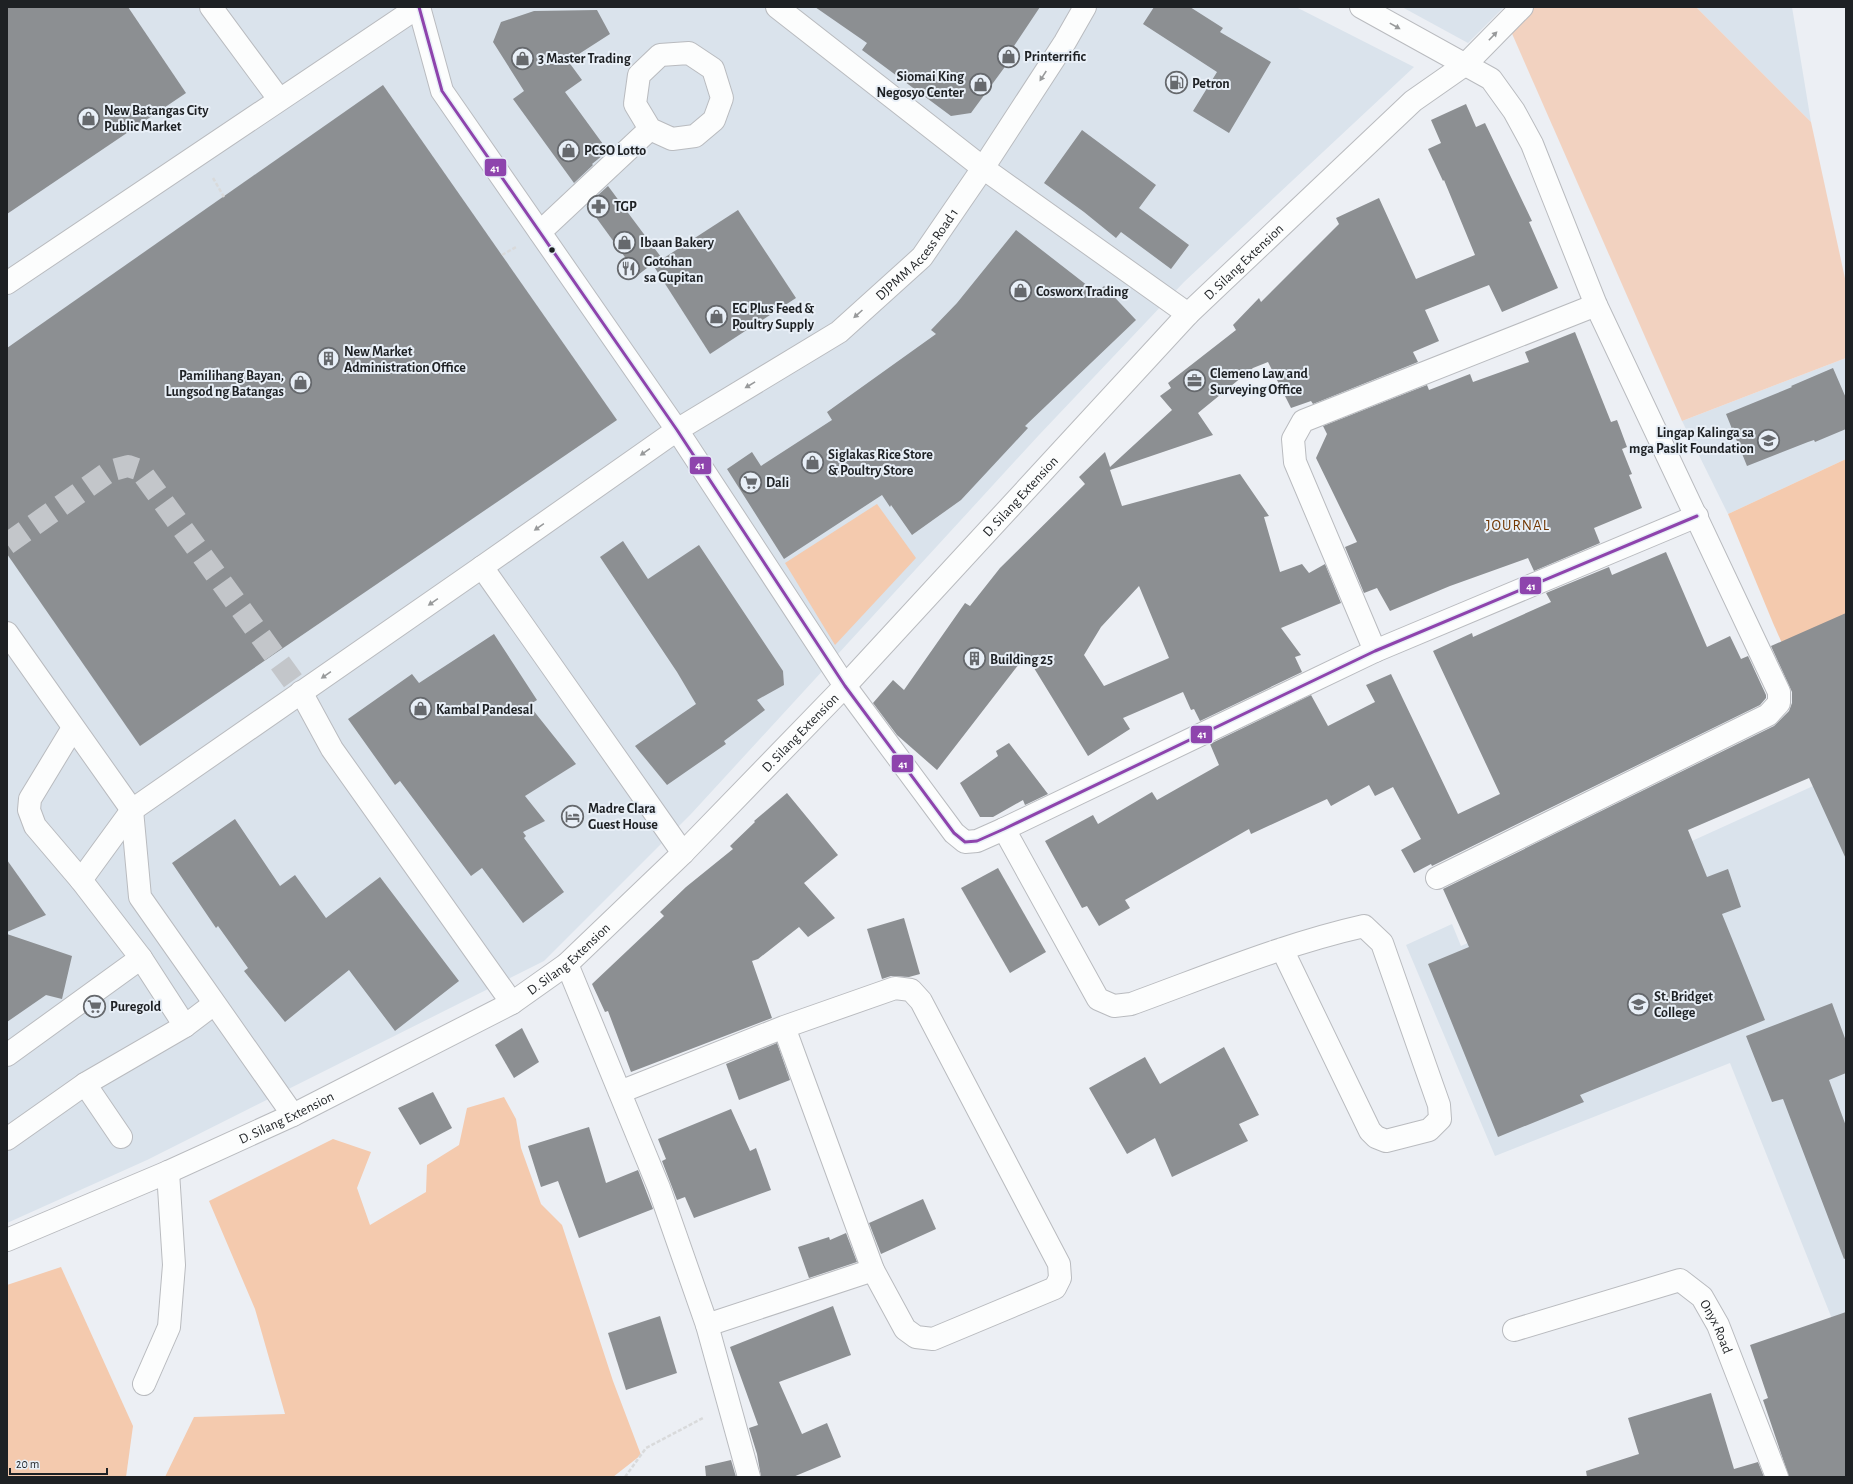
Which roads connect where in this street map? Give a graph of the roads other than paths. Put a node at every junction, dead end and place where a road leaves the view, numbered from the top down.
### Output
1 (211, 7) edge
2 (419, 7) edge
3 (777, 7) edge
4 (1085, 7) edge
5 (1361, 7) edge
6 (1522, 7) edge
7 (1466, 64) junction
8 (279, 99) junction
9 (650, 129) dead end
10 (983, 168) junction
11 (540, 232) junction
12 (7, 283) edge
13 (1596, 305) junction
14 (1188, 314) junction
15 (677, 430) junction
16 (1697, 516) junction
17 (482, 568) junction
18 (7, 633) edge
19 (1375, 651) junction
20 (845, 686) junction
21 (301, 692) junction
22 (73, 728) junction
23 (132, 810) junction
24 (1004, 829) junction
25 (683, 853) junction
26 (1437, 878) dead end
27 (81, 880) junction
28 (1282, 949) junction
29 (141, 958) junction
30 (567, 964) junction
31 (512, 1003) junction
32 (214, 1004) junction
33 (185, 1026) junction
34 (784, 1027) junction
35 (7, 1055) edge
36 (85, 1084) junction
37 (620, 1092) junction
38 (293, 1115) junction
39 (121, 1136) dead end
40 (7, 1139) edge
41 (168, 1172) junction
42 (7, 1240) edge
43 (873, 1270) junction
44 (707, 1325) junction
45 (1514, 1330) dead end
46 (144, 1384) dead end
47 (749, 1477) edge
48 (1777, 1477) edge

1 - 8 street
2 - 8 street
2 - 11 street
3 - 10 street
4 -> 10 street, DJPMM Access Road 1
5 -> 7 street
7 -> 6 street, D. Silang Extension
7 - 13 street
7 - 14 street, D. Silang Extension
8 - 12 street
9 - 11 street
10 - 14 street
10 -> 15 street, DJPMM Access Road 1
11 - 15 street
13 - 16 street
13 - 19 street
14 - 20 street, D. Silang Extension
15 -> 17 street, DJPMM Access Road 1
15 - 20 street
16 - 19 street
16 - 26 street
17 -> 21 street, DJPMM Access Road 1
17 - 25 street
18 - 22 street
19 - 24 street
20 - 24 street
20 - 25 street, D. Silang Extension
21 - 23 street, DJPMM Access Road 1
21 - 31 street
22 - 23 street
22 - 27 street
23 - 27 street, DJPMM Access Road 1
23 - 32 street
24 - 28 street
25 - 30 street, D. Silang Extension
27 - 29 street
28 - 28 street
29 - 33 street
29 - 35 street
30 - 31 street, D. Silang Extension
30 - 37 street
31 - 38 street, D. Silang Extension
32 - 33 street
32 - 38 street
33 - 36 street
34 - 37 street
34 - 43 street
34 - 43 street
36 - 39 street
36 - 40 street
37 - 44 street
38 - 41 street, D. Silang Extension
41 - 42 street, D. Silang Extension
41 - 46 street
43 - 44 street
44 - 47 street
45 - 48 street, Onyx Road

